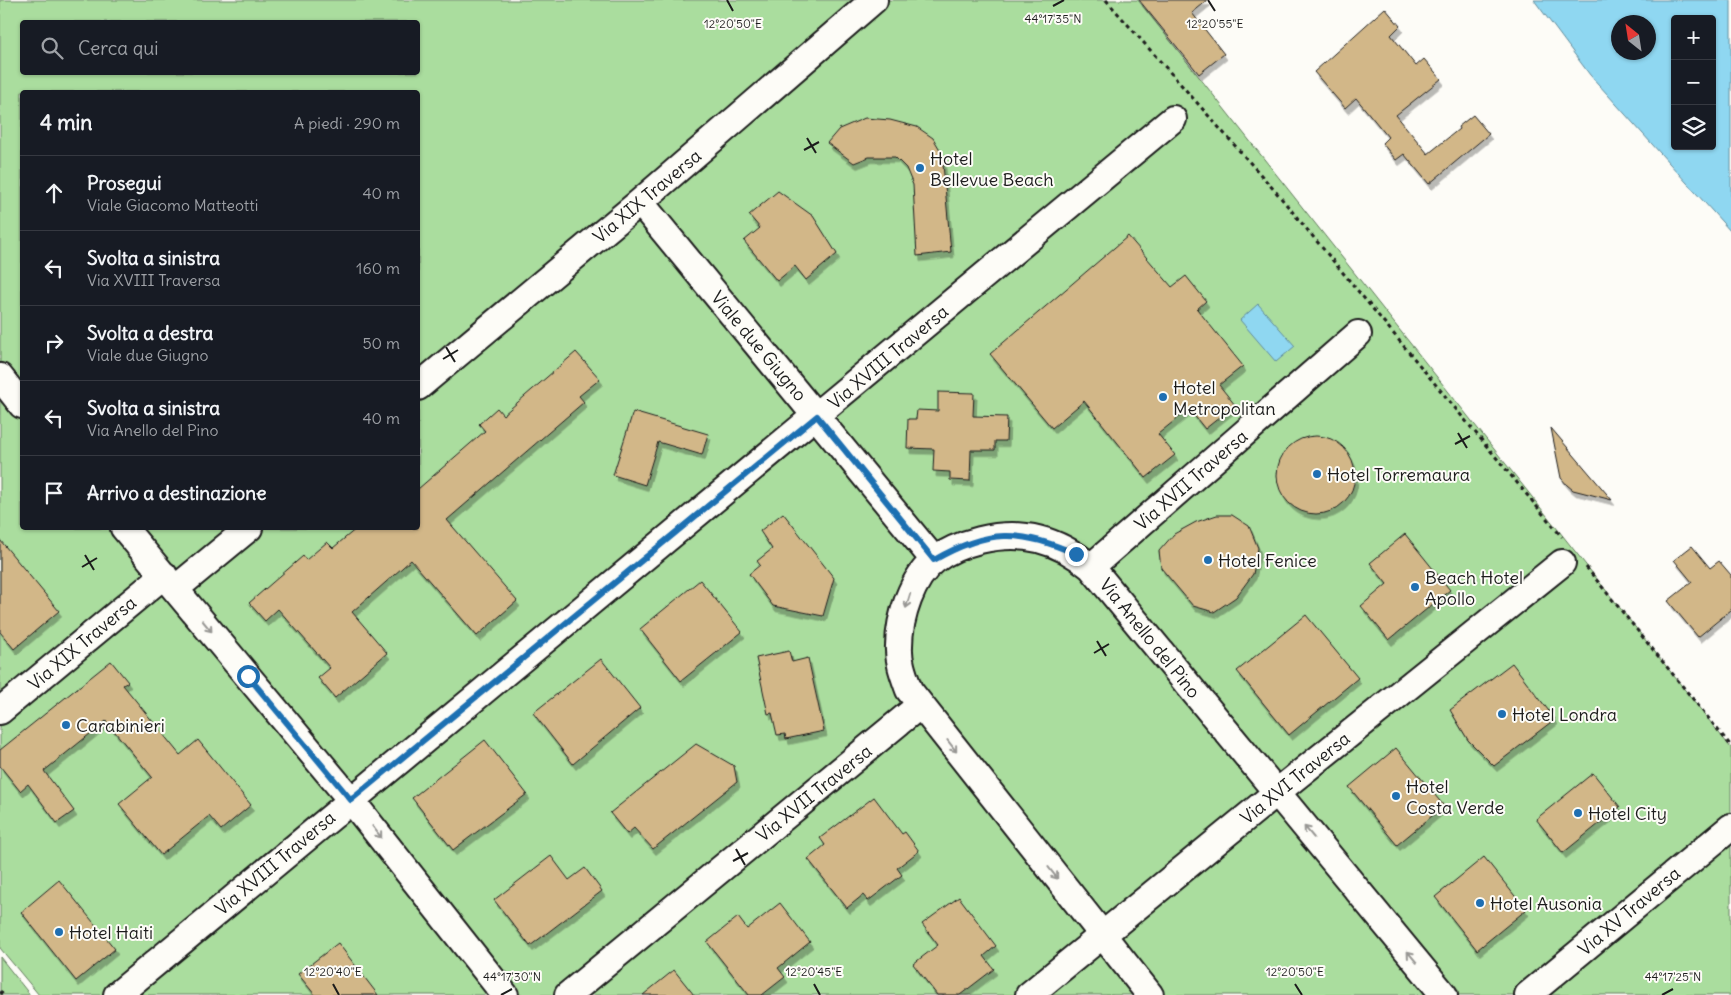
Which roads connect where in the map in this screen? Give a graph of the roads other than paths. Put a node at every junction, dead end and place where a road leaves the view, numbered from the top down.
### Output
1 (874, 0) edge
2 (1173, 119) dead end
3 (640, 202) junction
4 (1358, 334) dead end
5 (0, 377) edge
6 (420, 385) edge
7 (20, 402) edge
8 (817, 416) junction
9 (126, 530) edge
10 (246, 530) edge
11 (1568, 554) road end
12 (934, 560) junction
13 (1091, 567) junction
14 (169, 582) junction
15 (920, 705) junction
16 (0, 711) edge
17 (1276, 793) junction
18 (351, 800) junction
19 (1731, 827) edge
20 (1103, 936) junction
21 (117, 995) edge
22 (505, 995) edge
23 (568, 995) edge
24 (1029, 995) edge
25 (1150, 995) edge
26 (1444, 995) edge
27 (1528, 995) edge

1 - 3 street, Via XIX Traversa
2 - 8 street, Via XVIII Traversa
3 - 6 street, Via XIX Traversa
3 - 8 street, Viale due Giugno
4 - 13 street, Via XVII Traversa
5 - 7 street
8 - 12 street, Viale due Giugno
8 - 18 street, Via XVIII Traversa
9 - 14 street
10 - 14 street, Via XIX Traversa
11 - 17 street, Via XVI Traversa
12 - 13 street, Via Anello del Pino
12 -> 15 street, Via Anello del Pino
13 - 17 street, Via Anello del Pino
14 - 16 street, Via XIX Traversa
14 -> 18 street
15 -> 20 street, Via Anello del Pino
15 - 23 street, Via XVII Traversa
17 - 20 street, Via XVI Traversa
26 -> 17 street, Via Anello del Pino
18 - 21 street, Via XVIII Traversa
18 -> 22 street
19 - 27 street, Via XV Traversa
20 - 24 street, Via XVI Traversa
20 - 25 street, Via Anello del Pino

